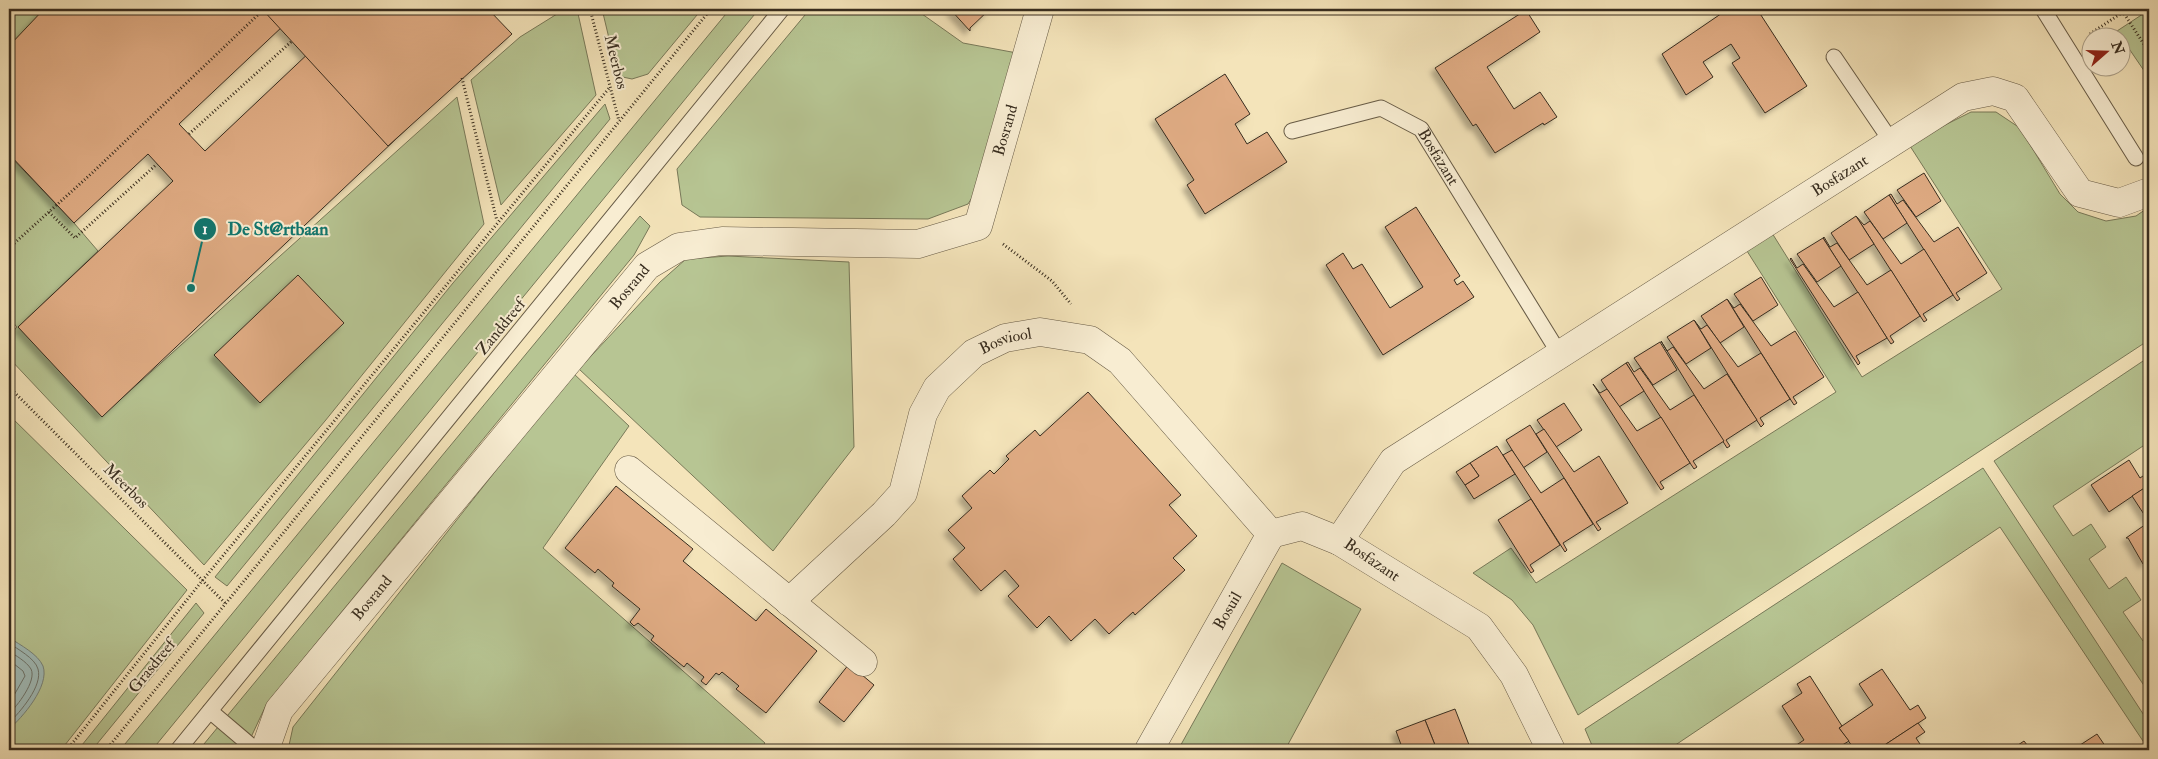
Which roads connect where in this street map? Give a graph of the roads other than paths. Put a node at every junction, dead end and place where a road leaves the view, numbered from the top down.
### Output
1 (782, 9) edge
2 (1040, 9) edge
3 (2043, 9) edge
4 (1834, 57) dead end
5 (1292, 131) dead end
6 (1891, 141) junction
7 (2136, 158) dead end
8 (2149, 192) edge
9 (1559, 353) junction
10 (628, 470) dead end
11 (1271, 534) junction
12 (1338, 541) junction
13 (789, 602) junction
14 (864, 662) dead end
15 (210, 711) junction
16 (178, 750) edge
17 (256, 750) edge
18 (265, 750) edge
19 (1149, 750) edge
20 (1551, 750) edge

1 - 15 lane, Zanddreef
2 - 18 street, Bosrand
3 - 7 lane
4 - 6 lane
5 - 9 lane, Bosfazant
6 - 8 street, Bosfazant
6 - 9 street, Bosfazant
9 - 12 street, Bosfazant
10 - 13 street
11 - 12 street
11 - 13 street, Bosviool
11 - 19 street, Bosuil
12 - 20 street, Bosfazant
13 - 14 street
15 - 16 lane
15 - 17 lane

